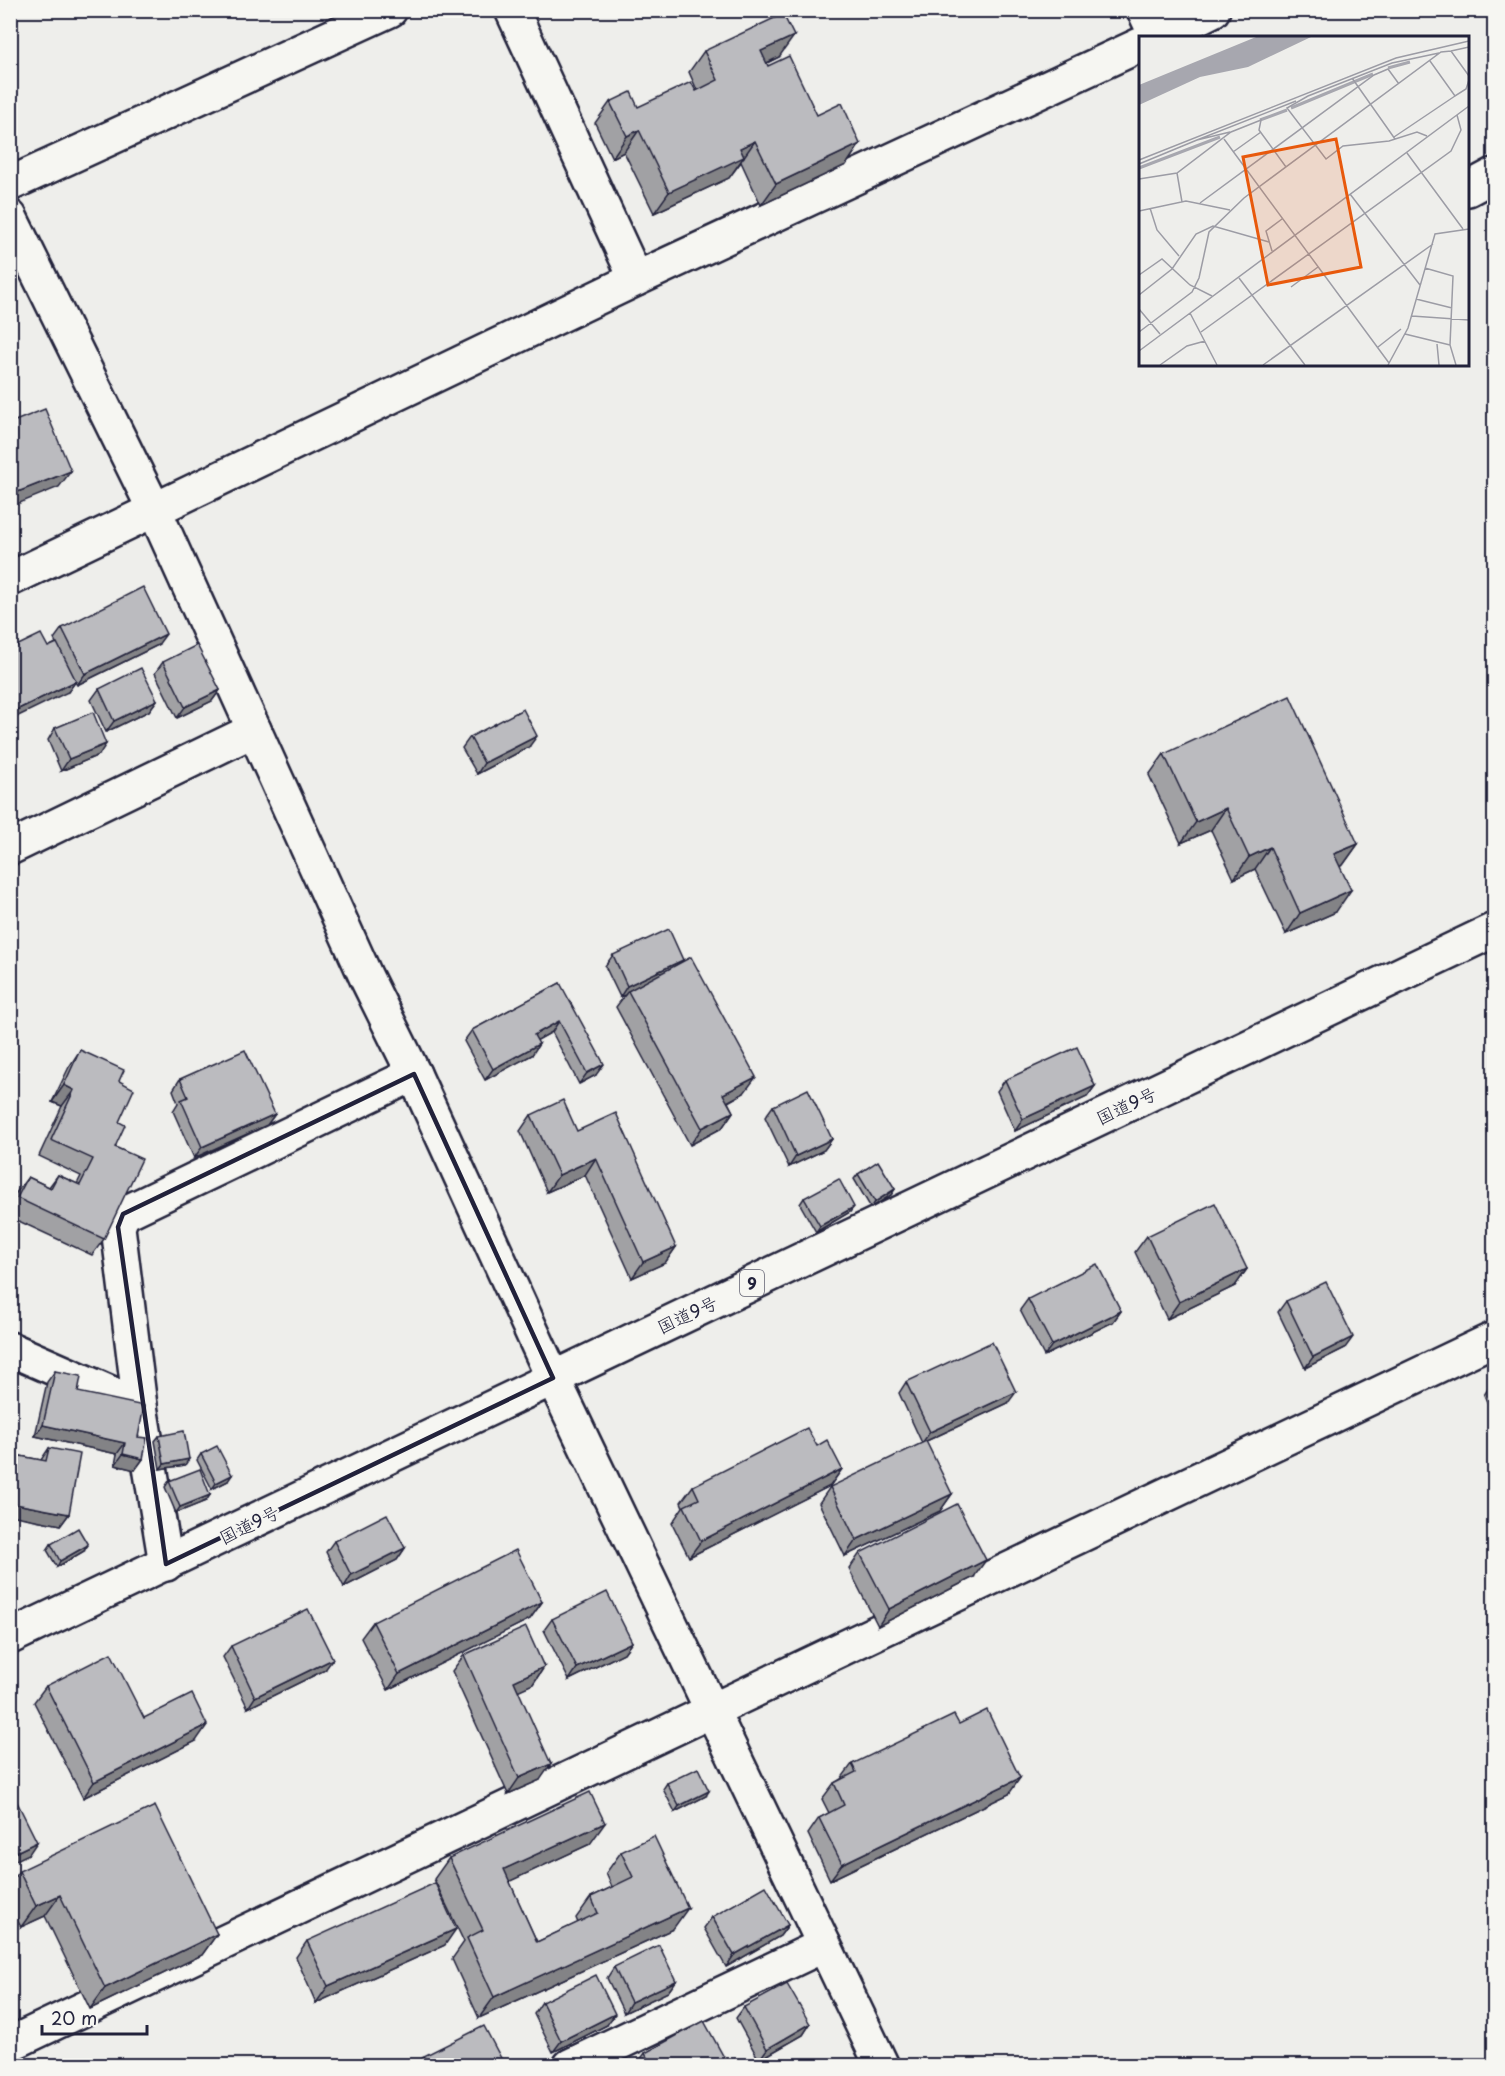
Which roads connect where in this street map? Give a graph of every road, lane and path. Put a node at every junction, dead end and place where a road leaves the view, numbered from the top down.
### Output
1 (390, 10) edge
2 (512, 10) edge
3 (1144, 10) edge
4 (1213, 10) edge
5 (1156, 36) edge
6 (1161, 36) edge
7 (1139, 45) edge
8 (1494, 176) edge
9 (10, 184) edge
10 (1469, 188) edge
11 (10, 217) edge
12 (636, 279) junction
13 (154, 509) junction
14 (10, 579) edge
15 (254, 730) junction
16 (10, 848) edge
17 (1494, 930) edge
18 (414, 1074) junction
19 (1494, 1339) edge
20 (10, 1349) edge
21 (553, 1378) junction
22 (140, 1406) junction
23 (166, 1564) junction
24 (10, 1637) edge
25 (713, 1711) junction
26 (824, 1945) junction
27 (10, 2044) edge
28 (570, 2066) edge
29 (882, 2066) edge

1 - 9 main road
2 - 12 main road
3 - 5 main road
4 - 6 main road
7 - 12 main road
8 - 10 main road
11 - 13 main road
12 - 13 main road
13 - 14 main road
13 - 15 main road
15 - 16 main road
15 - 18 main road
17 - 21 main road, 国道9号 / 9
18 - 21 main road
18 - 22 main road
19 - 25 main road
20 - 22 main road
21 - 23 main road, 国道9号 / 9
21 - 25 main road
22 - 23 main road
23 - 24 main road, 国道9号 / 9
25 - 26 main road
25 - 27 main road
26 - 28 main road
26 - 29 main road

